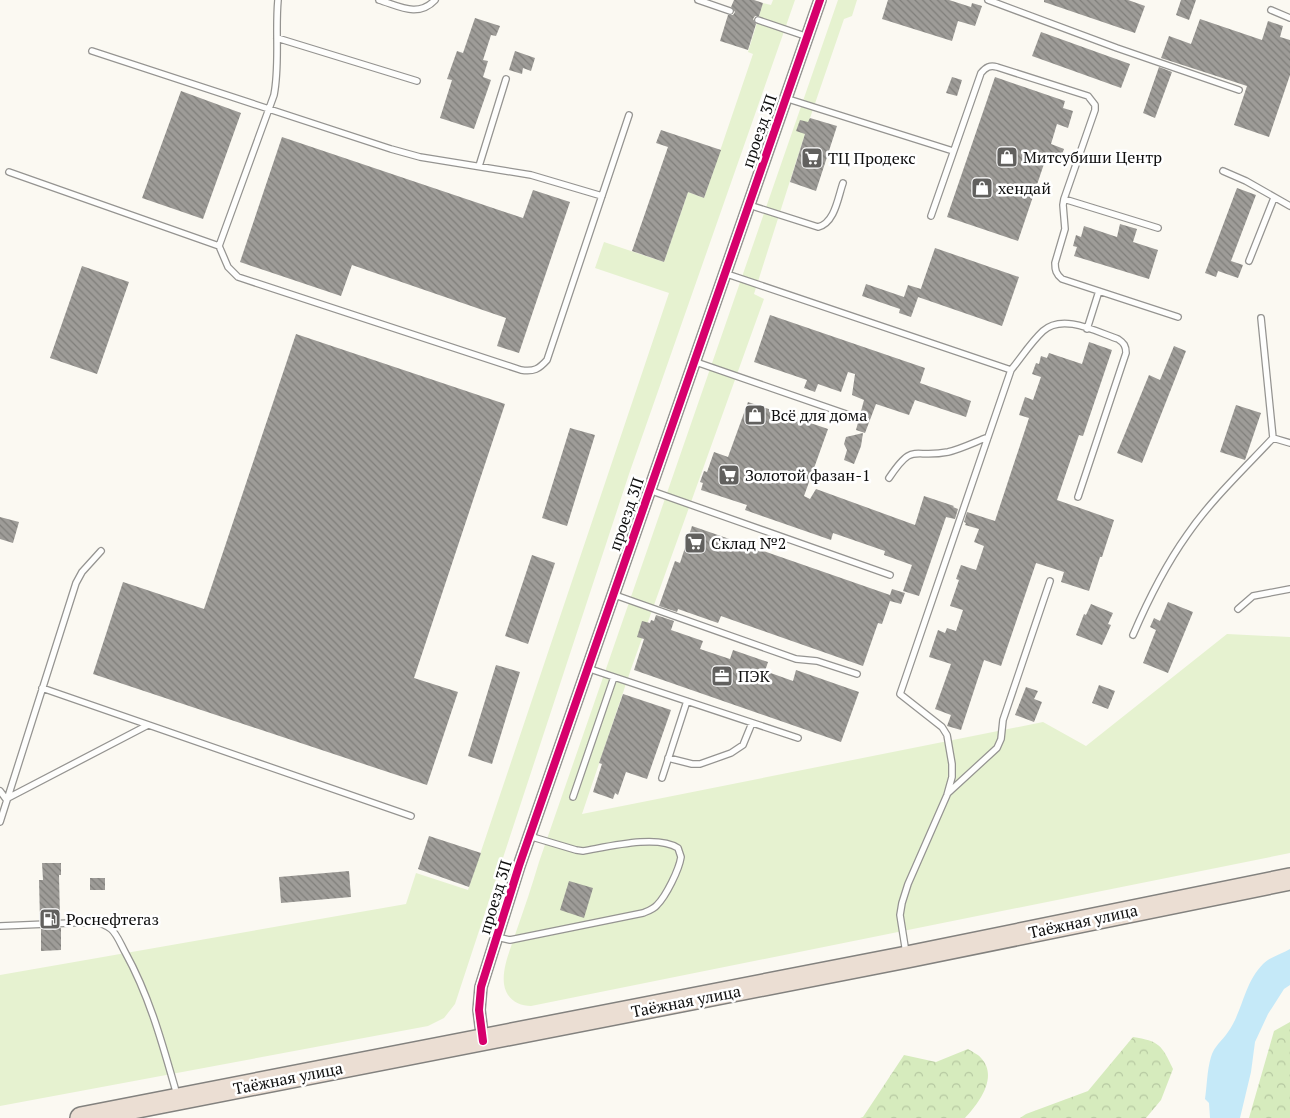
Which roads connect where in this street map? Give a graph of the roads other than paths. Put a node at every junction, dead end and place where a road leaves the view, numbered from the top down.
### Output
1 (278, 0) edge
2 (378, 0) edge
3 (435, 0) edge
4 (698, 0) edge
5 (820, 0) edge
6 (988, 0) edge
7 (730, 10) dead end
8 (1271, 10) dead end
9 (1290, 18) edge
10 (758, 20) dead end
11 (808, 37) junction
12 (277, 38) junction
13 (92, 51) dead end
14 (506, 79) dead end
15 (417, 81) dead end
16 (1239, 90) dead end
17 (785, 98) junction
18 (269, 109) junction
19 (628, 114) dead end
20 (954, 151) junction
21 (479, 166) junction
22 (1223, 171) dead end
23 (10, 172) dead end
24 (843, 183) dead end
25 (602, 196) junction
26 (1274, 198) junction
27 (1064, 199) junction
28 (748, 205) junction
29 (1290, 206) edge
30 (931, 216) dead end
31 (1158, 228) dead end
32 (219, 246) junction
33 (1249, 261) dead end
34 (724, 273) junction
35 (1099, 291) junction
36 (1178, 317) dead end
37 (1261, 318) dead end
38 (1087, 329) junction
39 (694, 361) junction
40 (1011, 370) junction
41 (852, 416) dead end
42 (988, 437) junction
43 (1273, 438) junction
44 (1290, 443) edge
45 (889, 478) dead end
46 (649, 490) junction
47 (1078, 497) dead end
48 (101, 550) dead end
49 (890, 575) dead end
50 (1050, 581) dead end
51 (1290, 590) edge
52 (612, 594) junction
53 (1238, 609) dead end
54 (1133, 636) dead end
55 (587, 668) junction
56 (857, 674) dead end
57 (614, 677) junction
58 (42, 688) junction
59 (687, 701) junction
60 (752, 723) junction
61 (148, 725) junction
62 (798, 738) dead end
63 (668, 758) junction
64 (662, 778) dead end
65 (0, 791) edge
66 (947, 795) junction
67 (573, 797) dead end
68 (6, 800) junction
69 (411, 816) dead end
70 (0, 822) edge
71 (529, 836) junction
72 (1290, 879) edge
73 (0, 926) edge
74 (496, 937) junction
75 (907, 957) junction
76 (483, 1041) junction
77 (179, 1100) junction
78 (81, 1118) edge

1 - 12 lane
2 - 3 lane
4 - 7 lane
5 - 11 street, проезд 3П
6 - 16 lane
8 - 9 lane
10 - 11 lane
11 - 17 street, проезд 3П
12 - 15 lane
12 - 18 lane
13 - 18 lane
14 - 21 lane
17 - 20 lane
17 - 28 street, проезд 3П
18 - 21 lane
18 - 32 lane
19 - 25 lane
20 - 27 lane
20 - 30 lane
21 - 25 lane
22 - 26 lane
23 - 32 lane
24 - 28 lane
25 - 32 lane
26 - 29 lane
26 - 33 lane
27 - 31 lane
27 - 35 lane
28 - 34 street, проезд 3П
34 - 39 street, проезд 3П
34 - 40 lane
35 - 36 lane
35 - 38 lane
37 - 43 lane
38 - 40 lane
38 - 47 lane
39 - 41 lane
39 - 46 street, проезд 3П
40 - 42 lane
42 - 45 lane
42 - 66 lane
43 - 44 lane
43 - 54 lane
46 - 49 lane
46 - 52 street, проезд 3П
48 - 58 lane
50 - 66 lane
51 - 53 lane
52 - 55 street, проезд 3П
52 - 56 lane
55 - 57 lane
55 - 71 street, проезд 3П
57 - 59 lane
57 - 67 lane
58 - 61 lane
58 - 68 lane
59 - 60 lane
59 - 63 lane
60 - 62 lane
60 - 63 lane
61 - 68 lane
61 - 69 lane
63 - 64 lane
65 - 68 lane
66 - 75 lane
68 - 70 lane
71 - 74 street, проезд 3П
71 - 74 lane
72 - 75 highway, Таёжная улица
73 - 77 lane
74 - 76 street, проезд 3П
75 - 76 highway, Таёжная улица
76 - 77 highway, Таёжная улица
77 - 78 highway, Таёжная улица

